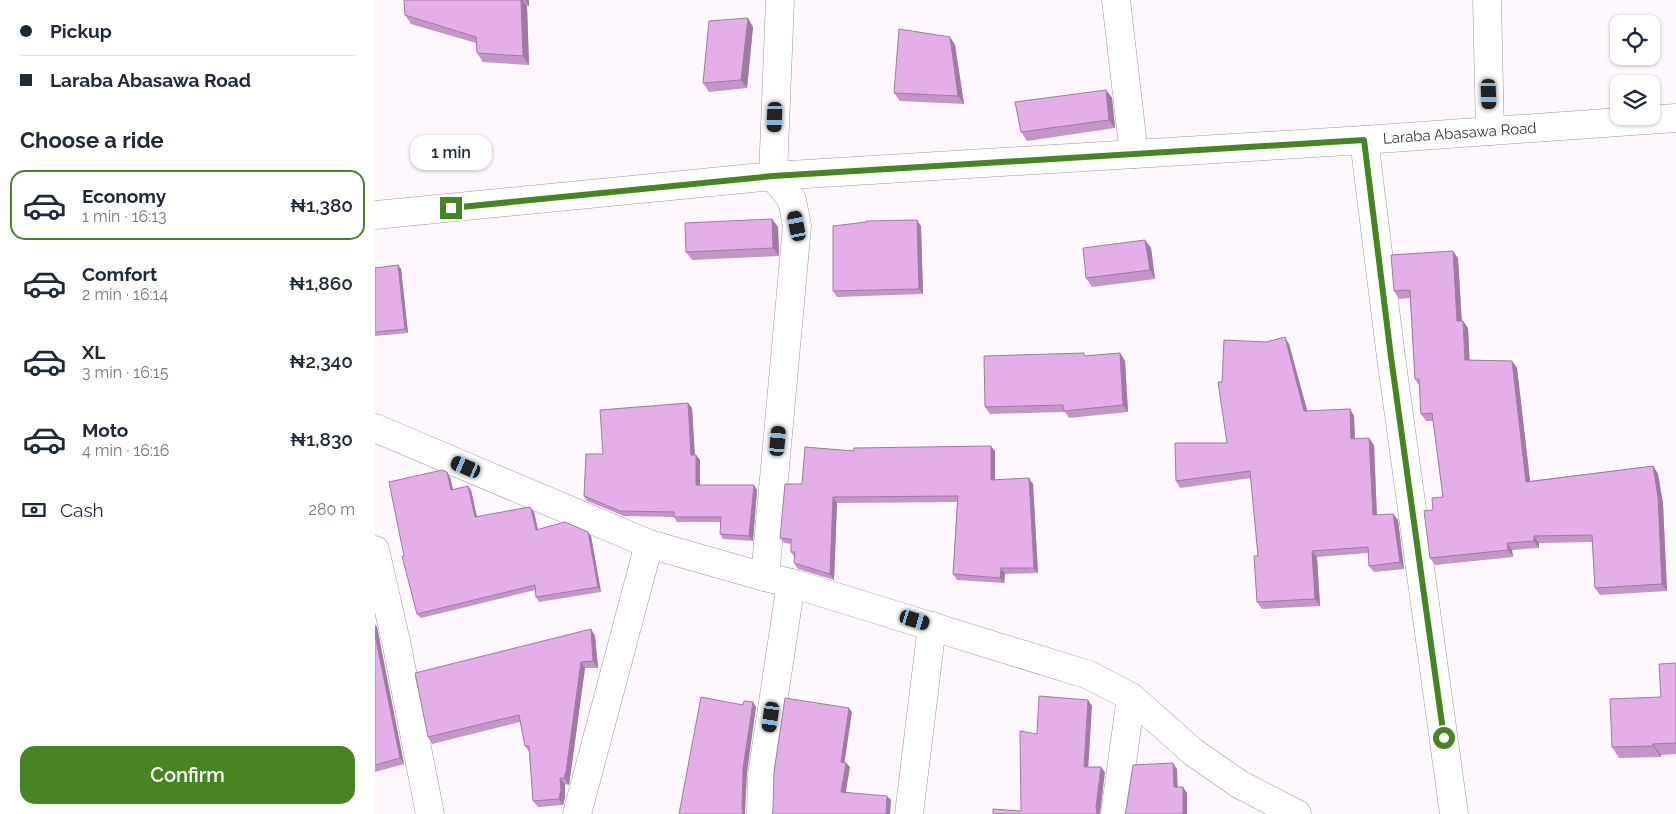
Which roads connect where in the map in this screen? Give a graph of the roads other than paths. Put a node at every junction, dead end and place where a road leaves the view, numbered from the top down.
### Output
1 (780, 0) edge
2 (1116, 0) edge
3 (1487, 0) edge
4 (1676, 118) edge
5 (1490, 131) junction
6 (1364, 140) junction
7 (1134, 154) junction
8 (773, 176) junction
9 (375, 215) edge
10 (375, 428) edge
11 (649, 544) junction
12 (375, 550) edge
13 (778, 580) junction
14 (932, 626) junction
15 (1131, 697) junction
16 (430, 814) edge
17 (577, 814) edge
18 (761, 814) edge
19 (909, 814) edge
20 (1115, 814) edge
21 (1297, 814) edge
22 (1454, 814) edge

1 - 8 street
2 - 7 street
3 - 5 street
4 - 5 street, Laraba Abasawa Road
5 - 6 street, Laraba Abasawa Road
6 - 7 street, Laraba Abasawa Road
6 - 22 street
7 - 8 street, Laraba Abasawa Road
8 - 9 street, Laraba Abasawa Road
8 - 13 street
10 - 11 street
11 - 13 street
11 - 17 street
12 - 16 street
13 - 14 street
13 - 18 street
14 - 15 street
14 - 19 street
15 - 20 street
15 - 21 street

